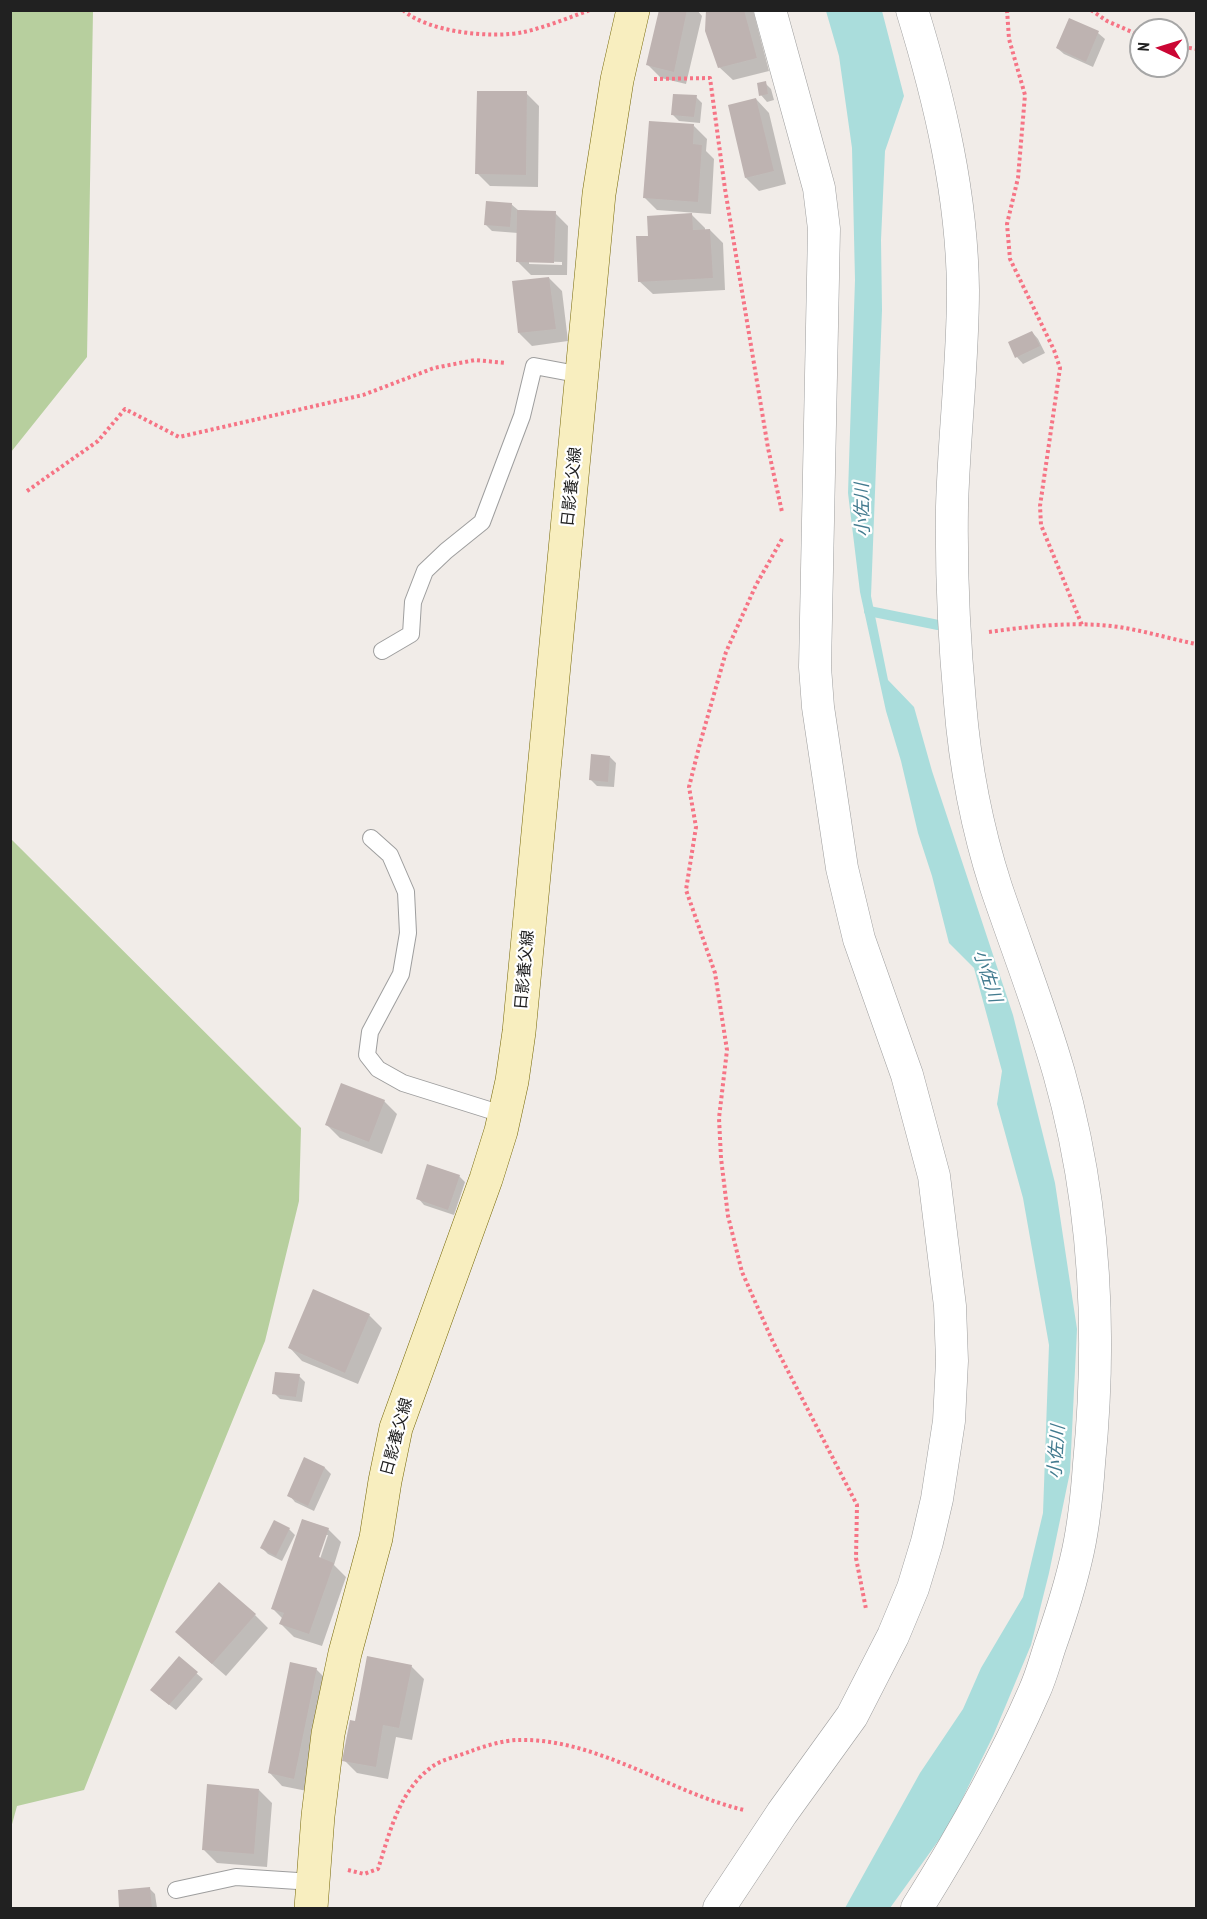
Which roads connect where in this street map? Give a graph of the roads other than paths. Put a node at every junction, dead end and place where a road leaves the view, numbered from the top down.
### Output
1 (633, 10) edge
2 (770, 10) edge
3 (912, 10) edge
4 (582, 375) junction
5 (382, 651) dead end
6 (371, 838) dead end
7 (505, 1115) junction
8 (313, 1881) edge
9 (176, 1890) dead end
10 (719, 1908) edge
11 (917, 1908) edge

1 - 4 main road, 日影養父線
2 - 10 street
3 - 11 street
4 - 5 lane
4 - 7 main road, 日影養父線
6 - 7 lane
7 - 8 main road, 日影養父線
8 - 9 lane

